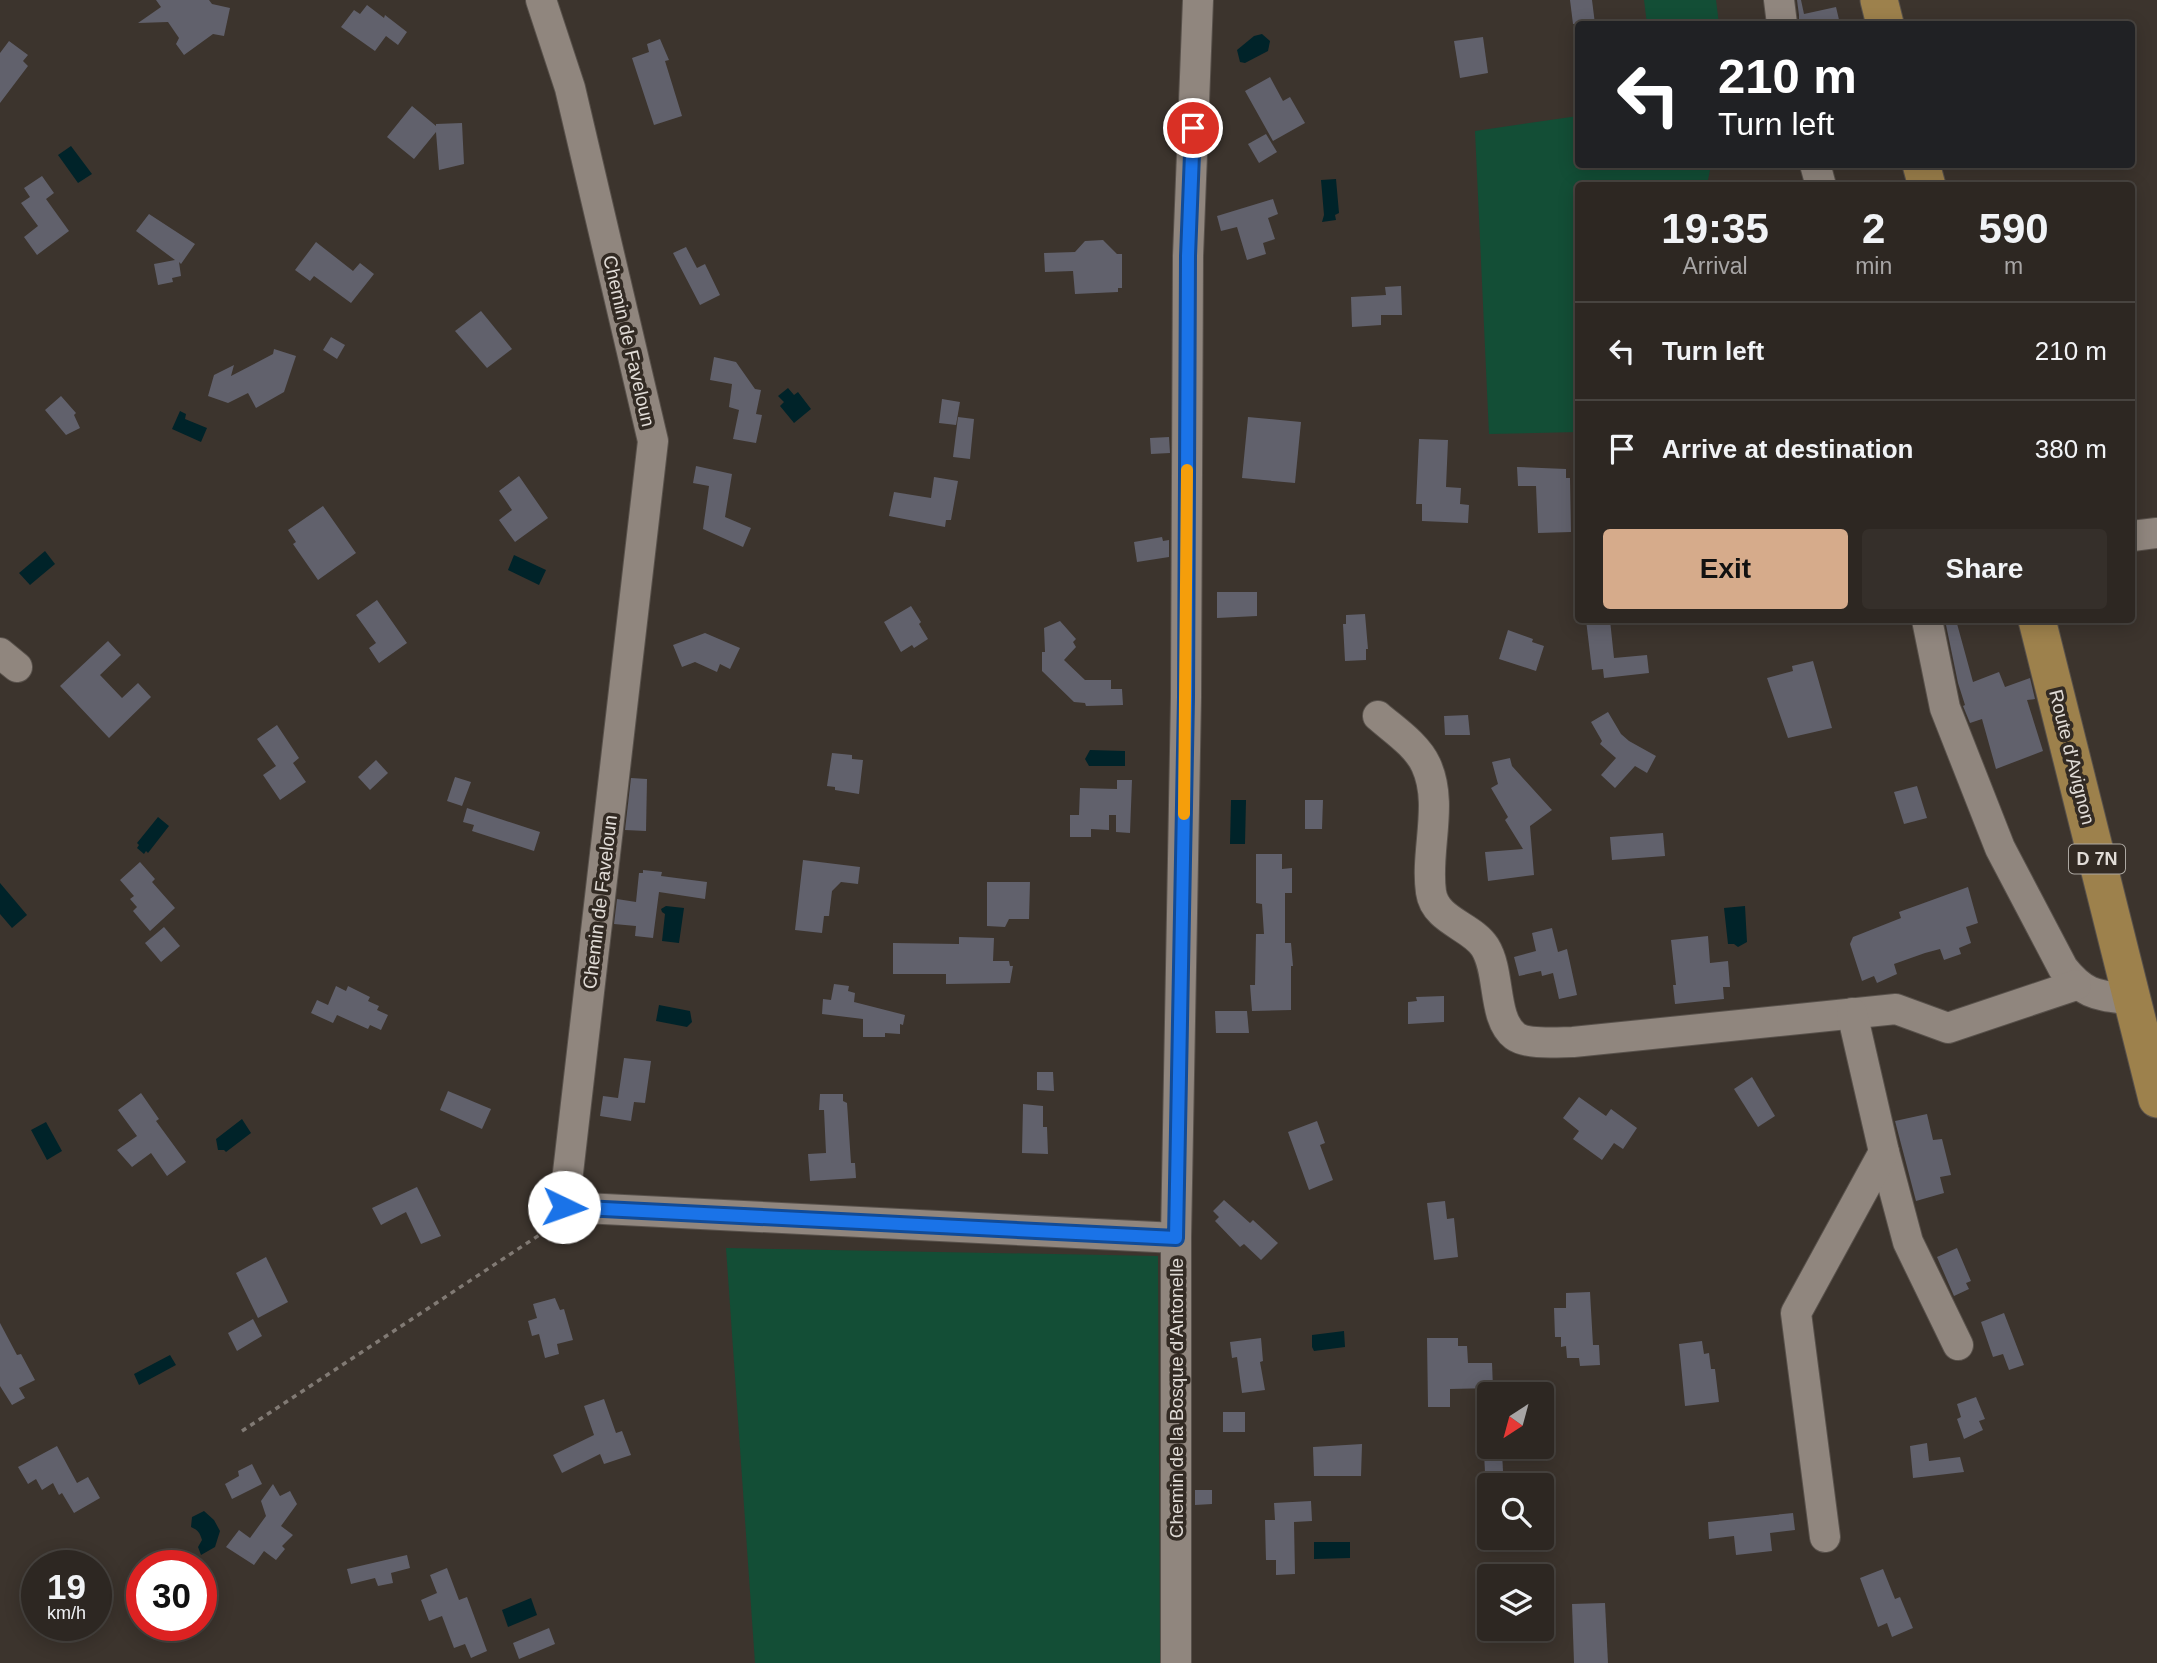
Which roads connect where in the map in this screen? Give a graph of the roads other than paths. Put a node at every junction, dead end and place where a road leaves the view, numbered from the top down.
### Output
1 (541, 0) edge
2 (1198, 0) edge
3 (1779, 0) edge
4 (1879, 0) edge
5 (1782, 21) edge
6 (1884, 21) edge
7 (2157, 533) edge
8 (2135, 536) edge
9 (1928, 623) edge
10 (2038, 623) edge
11 (1378, 716) dead end
12 (2076, 985) junction
13 (2132, 1000) junction
14 (1852, 1013) junction
15 (2157, 1099) edge
16 (1884, 1152) junction
17 (1176, 1238) junction
18 (1958, 1345) dead end
19 (1825, 1537) dead end
20 (1176, 1663) edge

1 - 17 street, Chemin de Faveloun
2 - 17 street, Chemin de la Bosque d'Antonelle
3 - 5 street
4 - 6 main road
7 - 8 street
9 - 12 street
10 - 13 main road, Route d'Avignon / D 7N
11 - 14 street
12 - 13 street
12 - 14 street
13 - 15 main road, Route d'Avignon / D 7N
14 - 16 street
16 - 18 street
16 - 19 street
17 - 20 street, Chemin de la Bosque d'Antonelle

